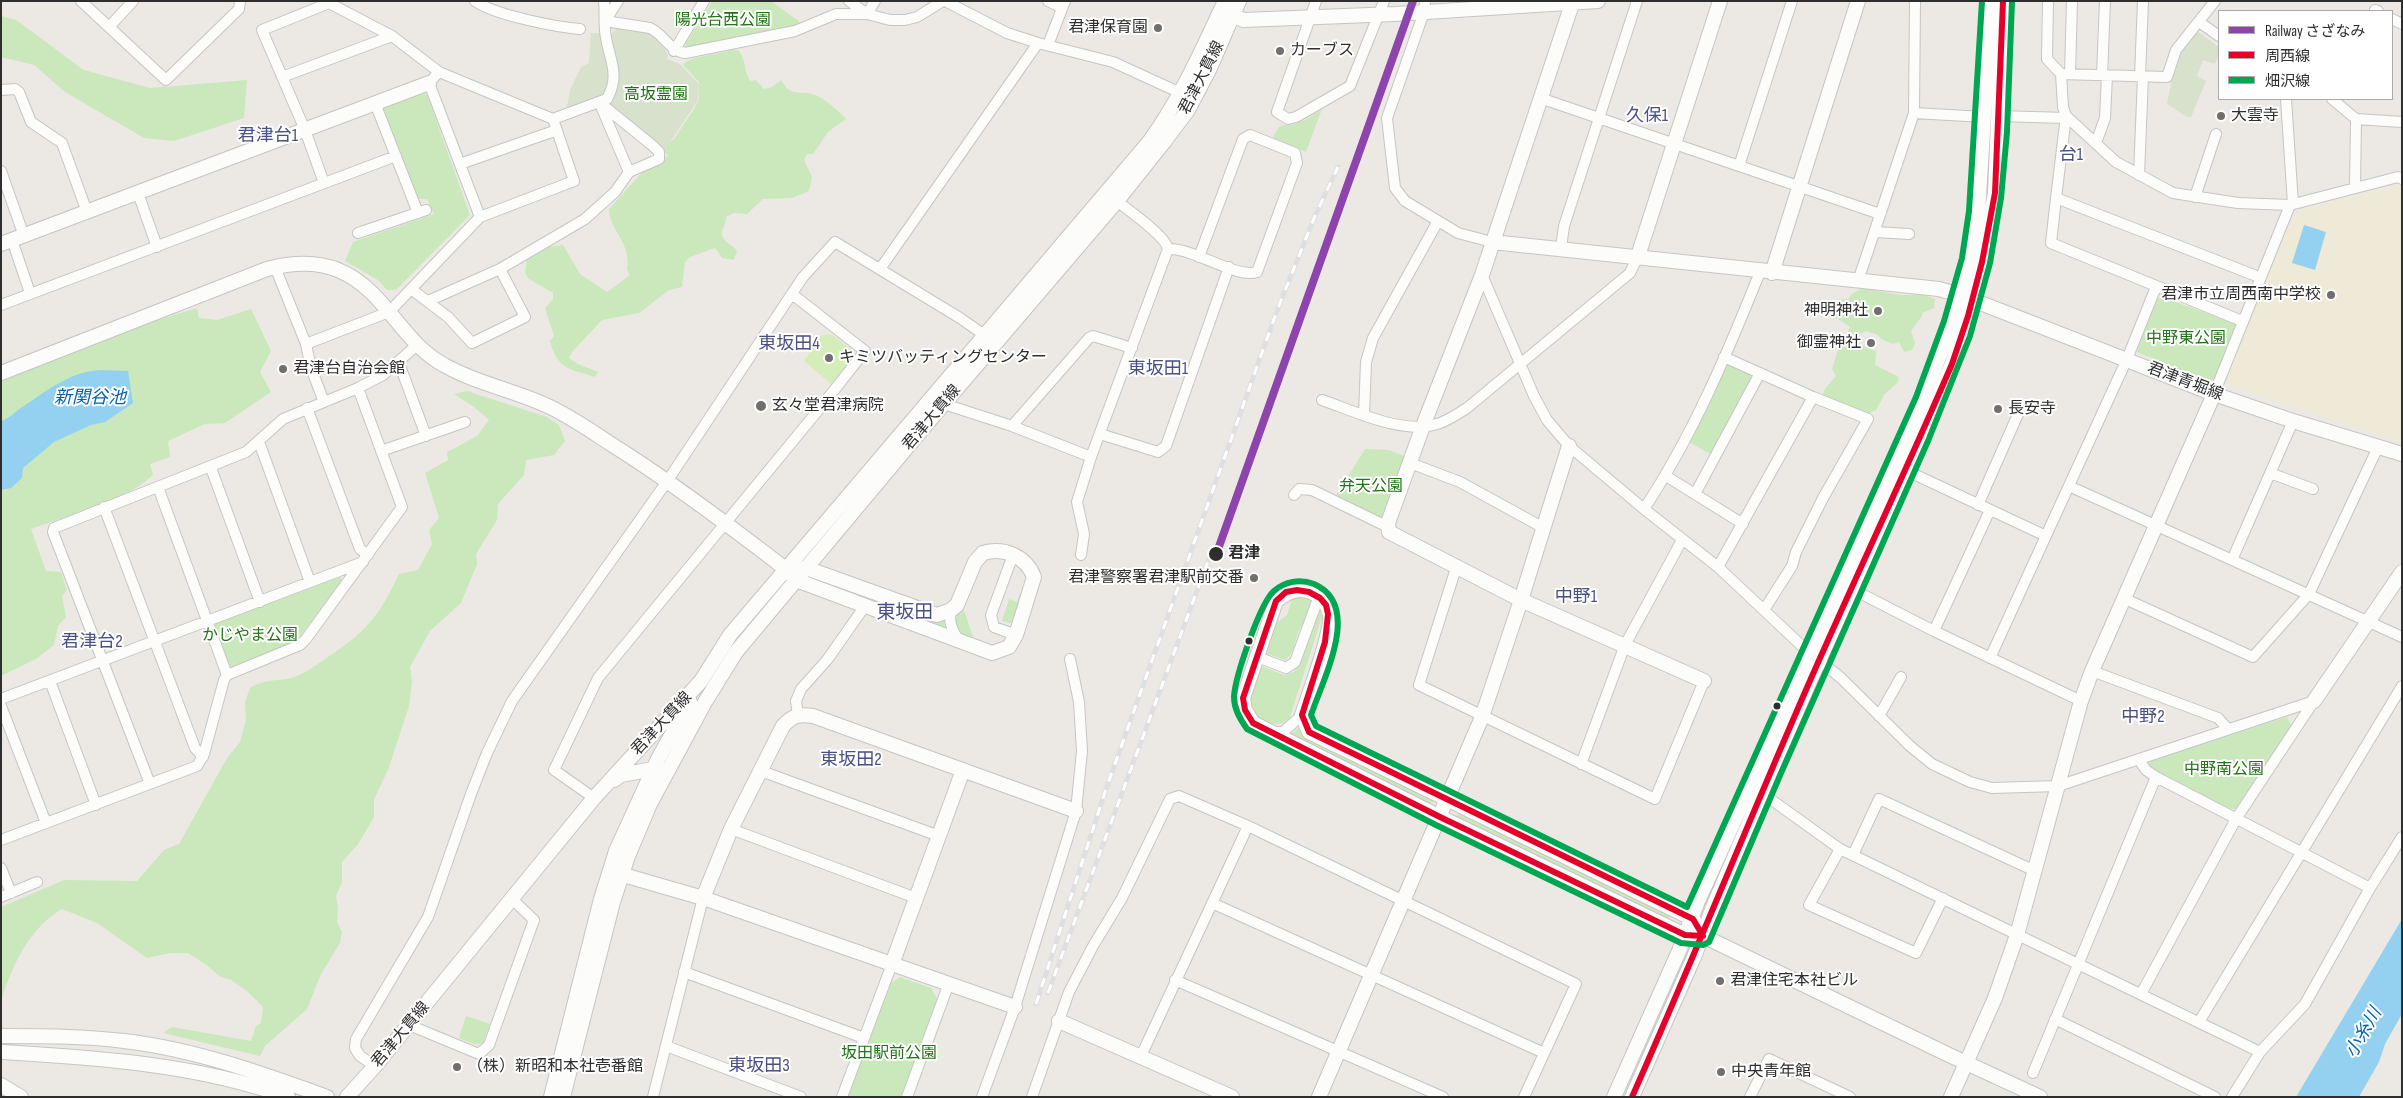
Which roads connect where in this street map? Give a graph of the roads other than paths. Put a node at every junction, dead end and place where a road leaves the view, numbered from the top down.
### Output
1 (81, 1) edge
2 (133, 1) edge
3 (240, 1) edge
4 (475, 1) edge
5 (604, 1) edge
6 (618, 1) edge
7 (704, 1) edge
8 (849, 1) edge
9 (875, 1) edge
10 (944, 1) edge
11 (1048, 1) edge
12 (1238, 1) edge
13 (1316, 1) edge
14 (1598, 1) edge
15 (1637, 1) edge
16 (1720, 1) edge
17 (1792, 1) edge
18 (1858, 1) edge
19 (1915, 1) edge
20 (1991, 1) edge
21 (2003, 1) edge
22 (2048, 1) edge
23 (2072, 1) edge
24 (2105, 1) edge
25 (2143, 1) edge
26 (2215, 1) edge
27 (1572, 2) edge
28 (1064, 4) edge
29 (1424, 6) edge
30 (1226, 8) edge
31 (1382, 8) edge
32 (867, 14) junction
33 (1309, 17) junction
34 (605, 21) junction
35 (2199, 22) junction
36 (110, 26) junction
37 (580, 29) dead end
38 (2218, 35) edge
39 (392, 36) junction
40 (1043, 44) junction
41 (674, 51) junction
42 (439, 72) junction
43 (2066, 74) junction
44 (2105, 75) junction
45 (2141, 76) junction
46 (282, 77) junction
47 (429, 83) junction
48 (1, 90) edge
49 (1188, 96) junction
50 (1540, 98) junction
51 (2286, 100) edge
52 (2333, 100) edge
53 (375, 103) junction
54 (600, 103) junction
55 (1914, 113) junction
56 (1998, 116) junction
57 (1984, 117) junction
58 (2066, 117) junction
59 (1599, 118) junction
60 (553, 119) junction
61 (2356, 119) junction
62 (2402, 122) edge
63 (305, 130) junction
64 (557, 130) junction
65 (2216, 134) dead end
66 (1674, 142) junction
67 (2096, 143) junction
68 (396, 156) junction
69 (460, 164) junction
70 (1739, 166) junction
71 (1, 171) edge
72 (629, 172) junction
73 (2139, 175) junction
74 (2401, 176) edge
75 (324, 183) junction
76 (1799, 188) junction
77 (2356, 188) junction
78 (138, 193) junction
79 (2195, 197) junction
80 (2056, 198) junction
81 (1117, 201) junction
82 (2292, 205) junction
83 (87, 212) junction
84 (1880, 214) junction
85 (480, 217) junction
86 (1438, 221) junction
87 (1875, 232) junction
88 (358, 233) dead end
89 (1909, 234) dead end
90 (13, 240) edge
91 (1492, 242) junction
92 (157, 246) junction
93 (1561, 248) junction
94 (1168, 249) junction
95 (1638, 256) junction
96 (1199, 257) junction
97 (275, 267) junction
98 (1228, 267) junction
99 (500, 269) junction
100 (880, 269) junction
101 (1766, 272) junction
102 (1482, 275) junction
103 (2259, 277) junction
104 (1858, 281) junction
105 (2156, 287) junction
106 (412, 289) junction
107 (30, 293) junction
108 (792, 294) junction
109 (1966, 298) junction
110 (428, 301) junction
111 (1, 305) edge
112 (389, 312) junction
113 (2242, 321) junction
114 (991, 340) junction
115 (306, 344) junction
116 (417, 345) junction
117 (1132, 348) junction
118 (1724, 357) junction
119 (2126, 359) junction
120 (399, 363) junction
121 (1521, 364) junction
122 (1, 373) edge
123 (1760, 373) junction
124 (358, 388) junction
125 (2214, 394) junction
126 (1813, 397) junction
127 (1322, 400) dead end
128 (324, 402) junction
129 (944, 404) junction
130 (308, 408) junction
131 (2018, 414) dead end
132 (1364, 415) junction
133 (2293, 421) junction
134 (465, 422) dead end
135 (1012, 426) junction
136 (1423, 426) junction
137 (1100, 434) junction
138 (426, 436) junction
139 (259, 442) junction
140 (1569, 446) junction
141 (2378, 447) junction
142 (381, 451) junction
143 (2402, 454) edge
144 (1092, 457) junction
145 (1410, 463) junction
146 (211, 468) junction
147 (1905, 470) junction
148 (2270, 473) junction
149 (1666, 476) junction
150 (668, 480) junction
151 (158, 486) junction
152 (2069, 486) junction
153 (2313, 489) dead end
154 (1694, 494) junction
155 (1294, 495) dead end
156 (1978, 505) junction
157 (104, 508) junction
158 (1644, 509) junction
159 (1990, 510) junction
160 (725, 523) junction
161 (1743, 524) junction
162 (2156, 524) junction
163 (1388, 527) junction
164 (1542, 527) junction
165 (2046, 536) junction
166 (1682, 540) junction
167 (1013, 555) junction
168 (1082, 555) dead end
169 (365, 558) junction
170 (2232, 560) junction
171 (1457, 565) junction
172 (1718, 567) junction
173 (806, 568) junction
174 (2402, 572) edge
175 (791, 575) junction
176 (310, 582) junction
177 (1852, 589) junction
178 (2309, 594) junction
179 (1319, 596) junction
180 (2123, 598) junction
181 (1521, 600) junction
182 (260, 602) junction
183 (865, 606) junction
184 (951, 610) junction
185 (1764, 610) junction
186 (206, 621) junction
187 (2369, 621) junction
188 (1934, 631) junction
189 (1016, 635) junction
190 (2402, 637) edge
191 (155, 640) junction
192 (961, 642) junction
193 (1624, 645) junction
194 (1255, 656) junction
195 (1815, 658) junction
196 (1990, 658) junction
197 (1070, 659) dead end
198 (102, 661) junction
199 (2092, 671) junction
200 (227, 675) junction
201 (1901, 677) dead end
202 (50, 681) junction
203 (701, 681) junction
204 (1704, 681) joint
205 (2402, 686) edge
206 (1, 699) edge
207 (2314, 701) junction
208 (2081, 702) junction
209 (1, 706) edge
210 (798, 715) junction
211 (1302, 716) junction
212 (1879, 716) junction
213 (1482, 717) junction
214 (2226, 728) junction
215 (1270, 732) junction
216 (203, 757) junction
217 (2139, 760) junction
218 (1581, 764) junction
219 (670, 766) junction
220 (653, 769) junction
221 (760, 770) junction
222 (963, 770) junction
223 (2156, 777) junction
224 (150, 784) junction
225 (605, 786) junction
226 (2058, 786) junction
227 (1762, 793) junction
228 (594, 798) junction
229 (1447, 799) junction
230 (96, 805) junction
231 (1076, 811) junction
232 (1440, 817) junction
233 (2236, 819) junction
234 (46, 823) junction
235 (1248, 826) junction
236 (731, 829) junction
237 (940, 836) junction
238 (2402, 837) edge
239 (1, 840) edge
240 (1840, 849) junction
241 (2301, 852) junction
242 (1852, 855) junction
243 (1, 868) edge
244 (2034, 871) junction
245 (616, 873) junction
246 (37, 882) dead end
247 (2370, 888) junction
248 (6, 895) edge
249 (703, 898) junction
250 (916, 898) junction
251 (1943, 898) junction
252 (512, 899) junction
253 (1404, 901) junction
254 (1212, 903) junction
255 (1693, 919) junction
256 (1685, 935) junction
257 (2017, 935) junction
258 (1703, 936) junction
259 (892, 964) junction
260 (2078, 964) junction
261 (684, 972) junction
262 (1372, 975) junction
263 (1175, 980) junction
264 (949, 983) junction
265 (2141, 994) junction
266 (1015, 1007) junction
267 (2055, 1019) junction
268 (1059, 1021) junction
269 (2198, 1022) junction
270 (409, 1026) junction
271 (1, 1036) edge
272 (864, 1038) junction
273 (666, 1046) junction
274 (1338, 1051) junction
275 (1, 1052) edge
276 (2260, 1052) junction
277 (1544, 1053) junction
278 (1141, 1056) junction
279 (1966, 1063) junction
280 (375, 1066) junction
281 (2033, 1074) dead end
282 (1, 1085) edge
283 (1228, 1096) edge
284 (20, 1097) edge
285 (288, 1097) edge
286 (326, 1097) edge
287 (347, 1097) edge
288 (551, 1097) edge
289 (563, 1097) edge
290 (653, 1097) edge
291 (801, 1097) edge
292 (842, 1097) edge
293 (906, 1097) edge
294 (982, 1097) edge
295 (1032, 1097) edge
296 (1319, 1097) edge
297 (1442, 1097) edge
298 (1524, 1097) edge
299 (1614, 1097) edge
300 (1632, 1097) edge
301 (1750, 1097) edge
302 (1850, 1097) edge
303 (1951, 1097) edge
304 (2040, 1097) edge
305 (2215, 1097) edge
306 (2232, 1097) edge

1 - 36 street
2 - 36 street
3 - 36 street
4 - 37 street
5 - 34 street
6 - 34 street
7 - 41 street
8 - 32 street
9 - 32 street
10 - 32 street
10 - 40 street
11 - 28 street
12 - 30 street, 君津大貫線
13 - 33 street
14 - 27 street
15 - 59 street
16 - 66 street
17 - 70 street
18 - 76 street
19 - 55 street
20 - 57 street
21 - 56 street
22 - 43 street
23 - 43 street
24 - 44 street
25 - 45 street
26 - 35 street
27 - 29 street
27 - 50 street
28 - 40 street
29 - 31 street
29 - 86 street
30 - 33 street
30 - 49 street, 君津大貫線
31 - 33 street
31 - 33 street
32 - 41 street
34 - 41 street
34 - 54 street
35 - 38 street
35 - 45 street
39 - 42 street
39 - 46 street
39 - 46 street
40 - 49 street
40 - 100 street
42 - 47 street
42 - 60 street
43 - 44 street
43 - 58 street
44 - 45 street
44 - 67 street
45 - 73 street
46 - 63 street
47 - 53 street
47 - 69 street
48 - 83 street
49 - 81 street, 君津大貫線
49 - 114 street, 君津大貫線
50 - 59 street
50 - 91 street
51 - 82 street
52 - 61 street
53 - 63 street
53 - 68 street
54 - 60 street
54 - 72 street
54 - 72 street
55 - 57 street
55 - 84 street
56 - 58 street
56 - 109 street
57 - 109 street
58 - 67 street
58 - 80 street
59 - 66 street
59 - 93 street
60 - 64 street
61 - 62 street
61 - 77 street
63 - 75 street
63 - 78 street
64 - 69 street
64 - 85 street
65 - 79 street
66 - 70 street
66 - 95 street
67 - 73 street
68 - 75 street
68 - 88 street
69 - 85 street
70 - 76 street
71 - 90 street
72 - 99 street
73 - 79 street
74 - 77 street
75 - 92 street
76 - 84 street
76 - 101 street
77 - 82 street
78 - 83 street
78 - 92 street
79 - 82 street
80 - 103 street
80 - 105 street
81 - 94 street
81 - 114 street, 君津大貫線
82 - 103 street
83 - 90 street
84 - 87 street
85 - 106 street
86 - 91 street
86 - 132 street
87 - 89 street
87 - 104 street
90 - 107 street
91 - 93 street, 君津青堀線
91 - 102 street
92 - 107 street
93 - 95 street, 君津青堀線
94 - 96 street
94 - 117 street
95 - 101 street, 君津青堀線
95 - 121 street
96 - 98 street
96 - 98 street
97 - 112 street
97 - 115 street
97 - 122 street
98 - 137 street
99 - 110 street
99 - 110 street
100 - 108 street
100 - 114 street
101 - 104 street, 君津青堀線
101 - 118 street
102 - 121 street
102 - 136 street
103 - 113 street
104 - 109 street, 君津青堀線
105 - 113 street
105 - 119 street
106 - 110 street
106 - 112 street
107 - 111 street
108 - 150 street
108 - 160 street
109 - 119 street, 君津青堀線
109 - 147 street
109 - 195 street
112 - 115 street
112 - 116 street
113 - 125 street
114 - 129 street, 君津大貫線
114 - 175 street, 君津大貫線
115 - 128 street
116 - 120 street
116 - 150 street
117 - 135 street
117 - 137 street
118 - 123 street
118 - 149 street
119 - 125 street, 君津青堀線
119 - 152 street
120 - 124 street
120 - 138 street
121 - 136 street
121 - 140 street
123 - 126 street
123 - 154 street
124 - 128 street
124 - 142 street
125 - 133 street, 君津青堀線
125 - 162 street
126 - 161 street
126 - 185 street
127 - 132 street
128 - 130 street
129 - 135 street
129 - 173 street, 君津大貫線
130 - 139 street
130 - 169 street
131 - 156 street
132 - 136 street
133 - 141 street, 君津青堀線
133 - 148 street
134 - 138 street
135 - 144 street
136 - 145 street
137 - 144 street
138 - 142 street
139 - 146 street
139 - 176 street
140 - 158 street
140 - 164 street
141 - 143 street, 君津青堀線
141 - 178 street
142 - 169 street
144 - 168 street
145 - 163 street
145 - 164 street
146 - 151 street
146 - 182 street
147 - 156 street
147 - 177 street
148 - 153 street
148 - 170 street
149 - 154 street
149 - 158 street
150 - 160 street
150 - 280 street
151 - 157 street
151 - 186 street
152 - 162 street
152 - 165 street
154 - 161 street
155 - 163 street
156 - 159 street
157 - 191 street
157 - 198 street
158 - 166 street
159 - 165 street
159 - 188 street
160 - 175 street
160 - 228 street
161 - 172 street
162 - 170 street
162 - 180 street
163 - 171 street
164 - 181 street
165 - 196 street
166 - 172 street
166 - 193 street
167 - 184 street
167 - 189 street
167 - 189 street
169 - 176 street
169 - 200 street
170 - 178 street
171 - 181 street
171 - 213 street
172 - 185 street
173 - 175 street, 君津大貫線
173 - 184 street
174 - 187 street
175 - 183 street
175 - 203 street, 君津大貫線
175 - 219 street, 君津大貫線
176 - 182 street
177 - 188 street
177 - 195 street
178 - 180 street
178 - 187 street
179 - 194 street
179 - 194 street
179 - 211 street
180 - 199 street
181 - 193 street
181 - 213 street
182 - 186 street
183 - 192 street
183 - 210 street
184 - 192 street
185 - 195 street
186 - 191 street
186 - 200 street
187 - 190 street
187 - 207 street
188 - 196 street
189 - 192 street
191 - 198 street
191 - 216 street
193 - 204 street
193 - 218 street
194 - 215 street
195 - 212 street
195 - 227 street
195 - 255 street
196 - 208 street
197 - 231 street
198 - 202 street
198 - 224 street
199 - 208 street
199 - 214 street
200 - 216 street
201 - 212 street
202 - 206 street
202 - 230 street
203 - 220 street
203 - 225 street, 君津大貫線
204 - 218 street
205 - 241 street
207 - 214 street
207 - 233 street
208 - 226 street
209 - 234 street
210 - 221 street
210 - 222 street
211 - 215 street
211 - 229 street
212 - 226 street
213 - 218 street
213 - 229 street
214 - 217 street
215 - 232 street
216 - 224 street
217 - 223 street
217 - 226 street
219 - 220 street, 君津大貫線
219 - 245 street
220 - 225 street, 君津大貫線
220 - 245 street
221 - 236 street
221 - 237 street
222 - 231 street
222 - 237 street
223 - 233 street
223 - 260 street
224 - 230 street
225 - 228 street, 君津大貫線
226 - 244 street
227 - 240 street
227 - 258 street
228 - 252 street, 君津大貫線
229 - 232 street
229 - 255 street
230 - 234 street
231 - 266 street
232 - 253 street
232 - 256 street
233 - 241 street
233 - 265 street
234 - 239 street
235 - 253 street
235 - 254 street
235 - 268 street
236 - 249 street
236 - 250 street
237 - 250 street
238 - 247 street
240 - 242 street
240 - 251 street
241 - 247 street
241 - 269 street
242 - 244 street
242 - 251 street
243 - 248 street
244 - 257 street
245 - 249 street
245 - 288 street
245 - 289 street
246 - 248 street
247 - 276 street
249 - 259 street
249 - 261 street
250 - 259 street
251 - 257 street
252 - 270 street, 君津大貫線
252 - 270 street
253 - 262 street
253 - 277 street
254 - 262 street
254 - 263 street
255 - 256 street
255 - 258 street
256 - 258 street
256 - 299 street
257 - 260 street
257 - 279 street
258 - 279 street
258 - 300 street
259 - 264 street
259 - 272 street
260 - 265 street
260 - 267 street
261 - 272 street
261 - 273 street
262 - 274 street
262 - 277 street
263 - 274 street
263 - 278 street
264 - 266 street
264 - 293 street
265 - 269 street
266 - 294 street
267 - 281 street
267 - 305 street
268 - 278 street
268 - 295 street
269 - 276 street
270 - 280 street, 君津大貫線
271 - 286 street
272 - 292 street
273 - 290 street
273 - 291 street
274 - 296 street
274 - 297 street
275 - 285 street
276 - 306 street
277 - 298 street
278 - 283 street
279 - 303 street
279 - 304 street
280 - 287 street, 君津大貫線
282 - 284 street
301 - 302 street

